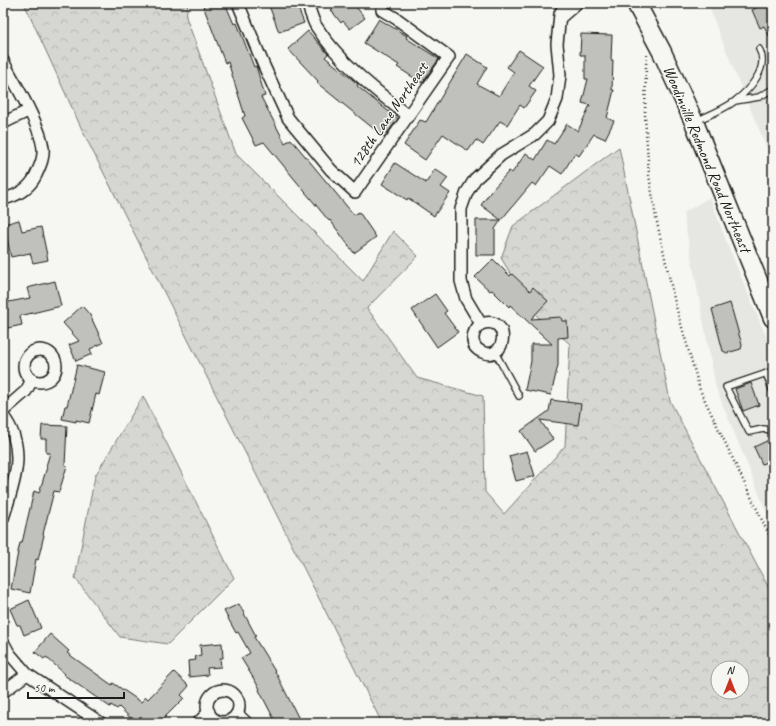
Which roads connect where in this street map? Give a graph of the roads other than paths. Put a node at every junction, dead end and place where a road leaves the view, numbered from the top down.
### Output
1 (238, 3) edge
2 (307, 3) edge
3 (565, 3) edge
4 (577, 3) edge
5 (636, 3) edge
6 (382, 10) dead end
7 (559, 19) junction
8 (758, 49) dead end
9 (3, 61) edge
10 (773, 89) edge
11 (735, 101) junction
12 (28, 111) junction
13 (408, 116) junction
14 (694, 122) junction
15 (3, 123) edge
16 (3, 199) edge
17 (773, 318) edge
18 (480, 324) junction
19 (495, 352) junction
20 (773, 371) edge
21 (766, 374) junction
22 (32, 380) dead end
23 (773, 392) edge
24 (519, 396) dead end
25 (3, 411) edge
26 (3, 416) edge
27 (773, 430) edge
28 (3, 518) edge
29 (3, 642) edge
30 (27, 674) junction
31 (3, 692) edge
32 (238, 711) junction
33 (209, 712) junction
34 (101, 723) edge
35 (198, 723) edge
36 (252, 723) edge

1 - 13 street, 128th Lane Northeast
2 - 13 street
3 - 7 street
4 - 7 street
5 - 14 main road, Woodinville Redmond Road Northeast
6 - 13 street, 128th Lane Northeast
7 - 18 street
8 - 11 lane
9 - 12 street
10 - 11 lane
11 - 14 lane
12 - 15 street
12 - 16 street
14 - 17 main road, Woodinville Redmond Road Northeast
18 - 19 street
18 - 19 street
19 - 24 lane
20 - 21 lane
21 - 23 lane
21 - 27 lane
22 - 25 street
26 - 28 street
29 - 30 street
30 - 31 street
30 - 34 street
32 - 33 street
32 - 33 street
32 - 36 lane
33 - 35 street

